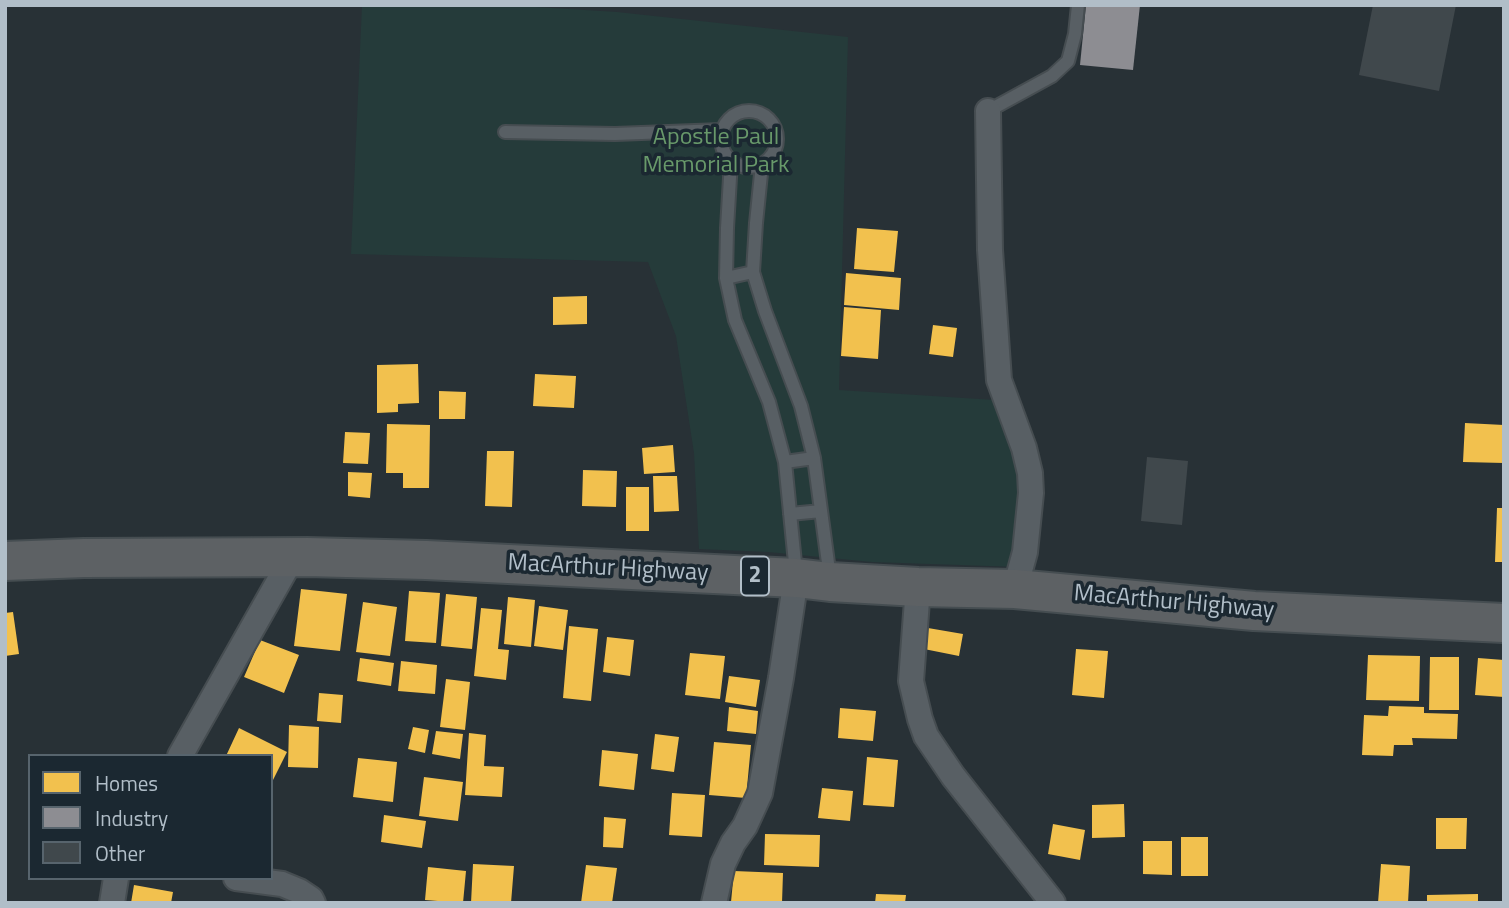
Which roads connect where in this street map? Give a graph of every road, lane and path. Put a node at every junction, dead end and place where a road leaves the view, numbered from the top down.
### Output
1 (1078, 5) edge
2 (988, 111) joint
3 (721, 130) junction
4 (505, 132) dead end
5 (731, 161) junction
6 (762, 164) junction
7 (754, 272) junction
8 (726, 278) junction
9 (814, 458) junction
10 (785, 462) junction
11 (821, 511) junction
12 (790, 514) junction
13 (292, 558) junction
14 (5, 561) edge
15 (813, 580) junction
16 (918, 587) junction
17 (1015, 589) junction
18 (1504, 622) edge
19 (181, 754) edge
20 (116, 880) edge
21 (251, 880) edge
22 (112, 903) edge
23 (313, 903) edge
24 (714, 903) edge
25 (1052, 903) edge

1 - 2 lane
2 - 17 street
3 - 4 lane
3 - 5 lane
3 - 6 lane
5 - 6 lane
5 - 8 lane
6 - 7 lane
7 - 8 lane
7 - 9 lane
8 - 10 lane
9 - 10 lane
9 - 11 lane
10 - 12 lane
11 - 12 lane
11 - 15 lane
12 - 15 lane
13 - 14 highway, MacArthur Highway / 2
13 - 15 highway, MacArthur Highway / 2
13 - 19 street
15 - 16 highway, MacArthur Highway / 2
15 - 24 street
16 - 17 highway, MacArthur Highway / 2
16 - 25 street
17 - 18 highway, MacArthur Highway / 2
20 - 22 street
21 - 23 street

